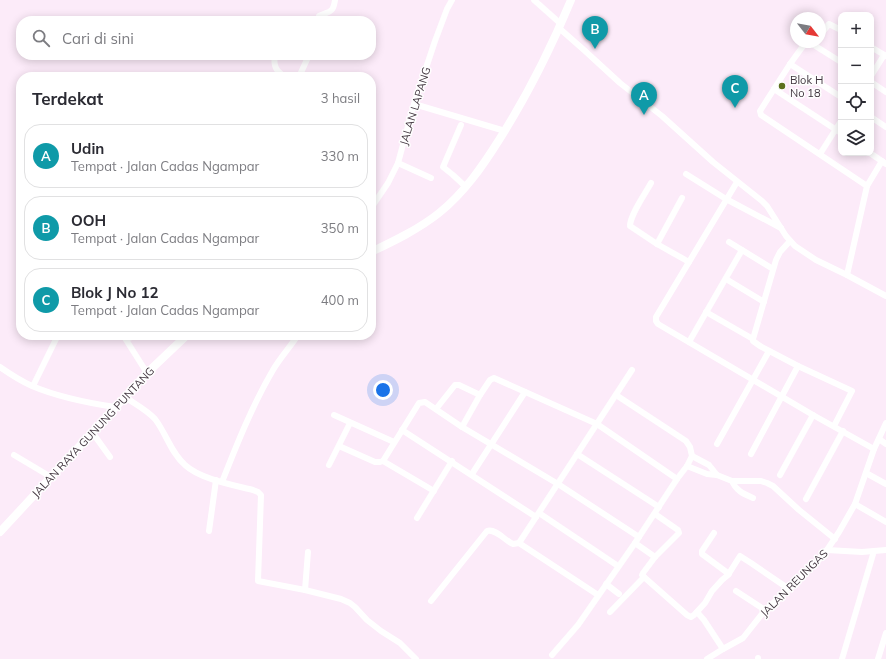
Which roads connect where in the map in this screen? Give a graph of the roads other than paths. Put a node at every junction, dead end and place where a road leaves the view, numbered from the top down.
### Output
1 (335, 0) edge
2 (452, 0) edge
3 (534, 0) edge
4 (571, 0) edge
5 (319, 16) edge
6 (560, 26) junction
7 (826, 28) edge
8 (838, 28) edge
9 (802, 48) edge
10 (820, 48) edge
11 (873, 48) edge
12 (885, 56) edge
13 (274, 60) edge
14 (307, 60) edge
15 (838, 60) edge
16 (790, 64) junction
17 (278, 72) edge
18 (301, 72) edge
19 (874, 72) edge
20 (874, 84) edge
21 (774, 89) junction
22 (886, 92) edge
23 (838, 95) edge
24 (414, 104) junction
25 (874, 119) edge
26 (461, 125) dead end
27 (886, 127) edge
28 (505, 131) junction
29 (838, 131) edge
30 (820, 154) junction
31 (874, 156) edge
32 (884, 162) edge
33 (398, 163) junction
34 (686, 174) dead end
35 (431, 178) dead end
36 (737, 182) junction
37 (651, 183) dead end
38 (867, 186) junction
39 (466, 187) junction
40 (682, 198) dead end
41 (726, 199) junction
42 (376, 201) edge
43 (781, 228) junction
44 (790, 241) junction
45 (729, 242) dead end
46 (657, 244) junction
47 (376, 249) edge
48 (742, 250) junction
49 (688, 262) junction
50 (773, 269) junction
51 (847, 275) junction
52 (726, 279) junction
53 (886, 296) edge
54 (764, 302) junction
55 (706, 312) junction
56 (753, 339) junction
57 (55, 340) edge
58 (127, 340) edge
59 (181, 340) edge
60 (294, 340) edge
61 (689, 342) junction
62 (769, 351) junction
63 (798, 366) junction
64 (0, 367) edge
65 (632, 370) dead end
66 (147, 373) junction
67 (752, 379) junction
68 (32, 386) junction
69 (525, 392) junction
70 (480, 395) junction
71 (616, 395) junction
72 (125, 397) junction
73 (783, 397) junction
74 (115, 407) junction
75 (436, 409) junction
76 (334, 415) dead end
77 (813, 415) junction
78 (350, 423) junction
79 (886, 423) edge
80 (596, 424) junction
81 (462, 426) junction
82 (834, 426) junction
83 (402, 430) junction
84 (843, 431) junction
85 (92, 432) junction
86 (879, 440) junction
87 (394, 442) junction
88 (491, 444) junction
89 (717, 444) dead end
90 (886, 444) edge
91 (339, 446) junction
92 (874, 449) junction
93 (577, 454) junction
94 (752, 454) dead end
95 (14, 455) dead end
96 (692, 456) junction
97 (110, 458) dead end
98 (383, 461) junction
99 (452, 461) junction
100 (329, 465) dead end
101 (687, 466) junction
102 (866, 473) junction
103 (472, 474) junction
104 (717, 475) junction
105 (780, 475) dead end
106 (51, 477) junction
107 (677, 479) junction
108 (219, 481) junction
109 (732, 481) junction
110 (558, 484) junction
111 (886, 484) edge
112 (434, 491) junction
113 (753, 498) dead end
114 (806, 499) dead end
115 (855, 504) junction
116 (659, 507) junction
117 (655, 514) junction
118 (538, 515) junction
119 (417, 518) dead end
120 (886, 522) edge
121 (209, 531) dead end
122 (0, 532) edge
123 (714, 533) dead end
124 (639, 537) junction
125 (835, 539) junction
126 (519, 543) junction
127 (635, 543) junction
128 (827, 550) junction
129 (886, 550) edge
130 (874, 551) junction
131 (308, 552) dead end
132 (655, 557) junction
133 (618, 566) junction
134 (729, 574) junction
135 (644, 577) junction
136 (606, 584) junction
137 (305, 590) junction
138 (789, 590) junction
139 (736, 592) dead end
140 (619, 594) dead end
141 (598, 595) junction
142 (431, 601) dead end
143 (765, 610) junction
144 (610, 612) dead end
145 (698, 612) junction
146 (886, 633) edge
147 (722, 649) junction
148 (552, 655) dead end
149 (416, 659) edge
150 (707, 659) edge
151 (842, 659) edge
152 (878, 659) edge

1 - 5 street
2 - 24 street, JALAN LAPANG
3 - 6 street
4 - 6 street
6 - 28 street
6 - 36 street
7 - 8 street
9 - 16 street
10 - 15 street
11 - 12 street
12 - 19 street
13 - 17 street
14 - 18 street
16 - 21 street
16 - 23 street
20 - 22 street
21 - 29 street
21 - 30 street
24 - 28 street
24 - 33 street, JALAN LAPANG
25 - 27 street
26 - 39 street
28 - 39 street
29 - 30 street
30 - 38 street
31 - 32 street
32 - 38 street
33 - 35 street
33 - 42 street, JALAN LAPANG
34 - 41 street
36 - 41 street
36 - 43 street
37 - 46 street
38 - 51 street
39 - 47 street
40 - 46 street
41 - 43 street
41 - 49 street
43 - 44 street
44 - 50 street
44 - 51 street
45 - 48 street
46 - 49 street
48 - 50 street
48 - 52 street
49 - 61 street
50 - 54 street
51 - 53 street
52 - 54 street
52 - 55 street
54 - 56 street
55 - 56 street
55 - 61 street
56 - 62 street
57 - 68 street
58 - 66 street
59 - 66 street, JALAN RAYA GUNUNG PUNTANG
60 - 108 street
61 - 67 street
62 - 63 street
62 - 67 street
63 - 73 street
63 - 82 street
64 - 68 street
65 - 71 street
66 - 72 street, JALAN RAYA GUNUNG PUNTANG
67 - 73 street
67 - 89 street
68 - 74 street
69 - 70 street
69 - 80 street
69 - 88 street
70 - 75 street
70 - 81 street
71 - 80 street
71 - 96 street
72 - 74 street, JALAN RAYA GUNUNG PUNTANG
72 - 108 street
73 - 77 street
73 - 94 street
74 - 85 street, JALAN RAYA GUNUNG PUNTANG
75 - 81 street
75 - 83 street
76 - 78 street
77 - 82 street
77 - 105 street
78 - 87 street
78 - 91 street
79 - 86 street, JALAN REUNGAS
80 - 93 street
80 - 107 street
81 - 88 street
82 - 84 street
83 - 87 street
83 - 99 street
84 - 92 street
84 - 114 street
85 - 97 street
85 - 106 street, JALAN RAYA GUNUNG PUNTANG
86 - 90 street
86 - 92 street, JALAN REUNGAS
87 - 98 street
88 - 103 street
88 - 110 street
91 - 98 street
91 - 100 street
92 - 102 street, JALAN REUNGAS
93 - 110 street
93 - 116 street
95 - 106 street
96 - 101 street
96 - 104 street
98 - 112 street
99 - 103 street
99 - 112 street
101 - 104 street
101 - 107 street
102 - 111 street
102 - 115 street, JALAN REUNGAS
103 - 118 street
104 - 109 street
106 - 122 street, JALAN RAYA GUNUNG PUNTANG
107 - 116 street
108 - 121 street
108 - 137 street
109 - 113 street
109 - 125 street
110 - 118 street
110 - 124 street
112 - 119 street
115 - 120 street
115 - 125 street, JALAN REUNGAS
116 - 117 street
117 - 124 street
117 - 132 street
118 - 126 street
118 - 133 street
123 - 134 street
124 - 127 street
125 - 128 street, JALAN REUNGAS
126 - 141 street
126 - 142 street
127 - 132 street
127 - 133 street
128 - 130 street
128 - 138 street, JALAN REUNGAS
129 - 130 street
130 - 151 street
131 - 137 street
132 - 135 street
133 - 136 street
134 - 138 street
134 - 145 street
135 - 144 street
135 - 145 street
136 - 140 street
136 - 141 street
137 - 149 street
138 - 143 street, JALAN REUNGAS
139 - 143 street
141 - 148 street
143 - 147 street, JALAN REUNGAS
145 - 147 street
146 - 152 street
147 - 150 street, JALAN REUNGAS

